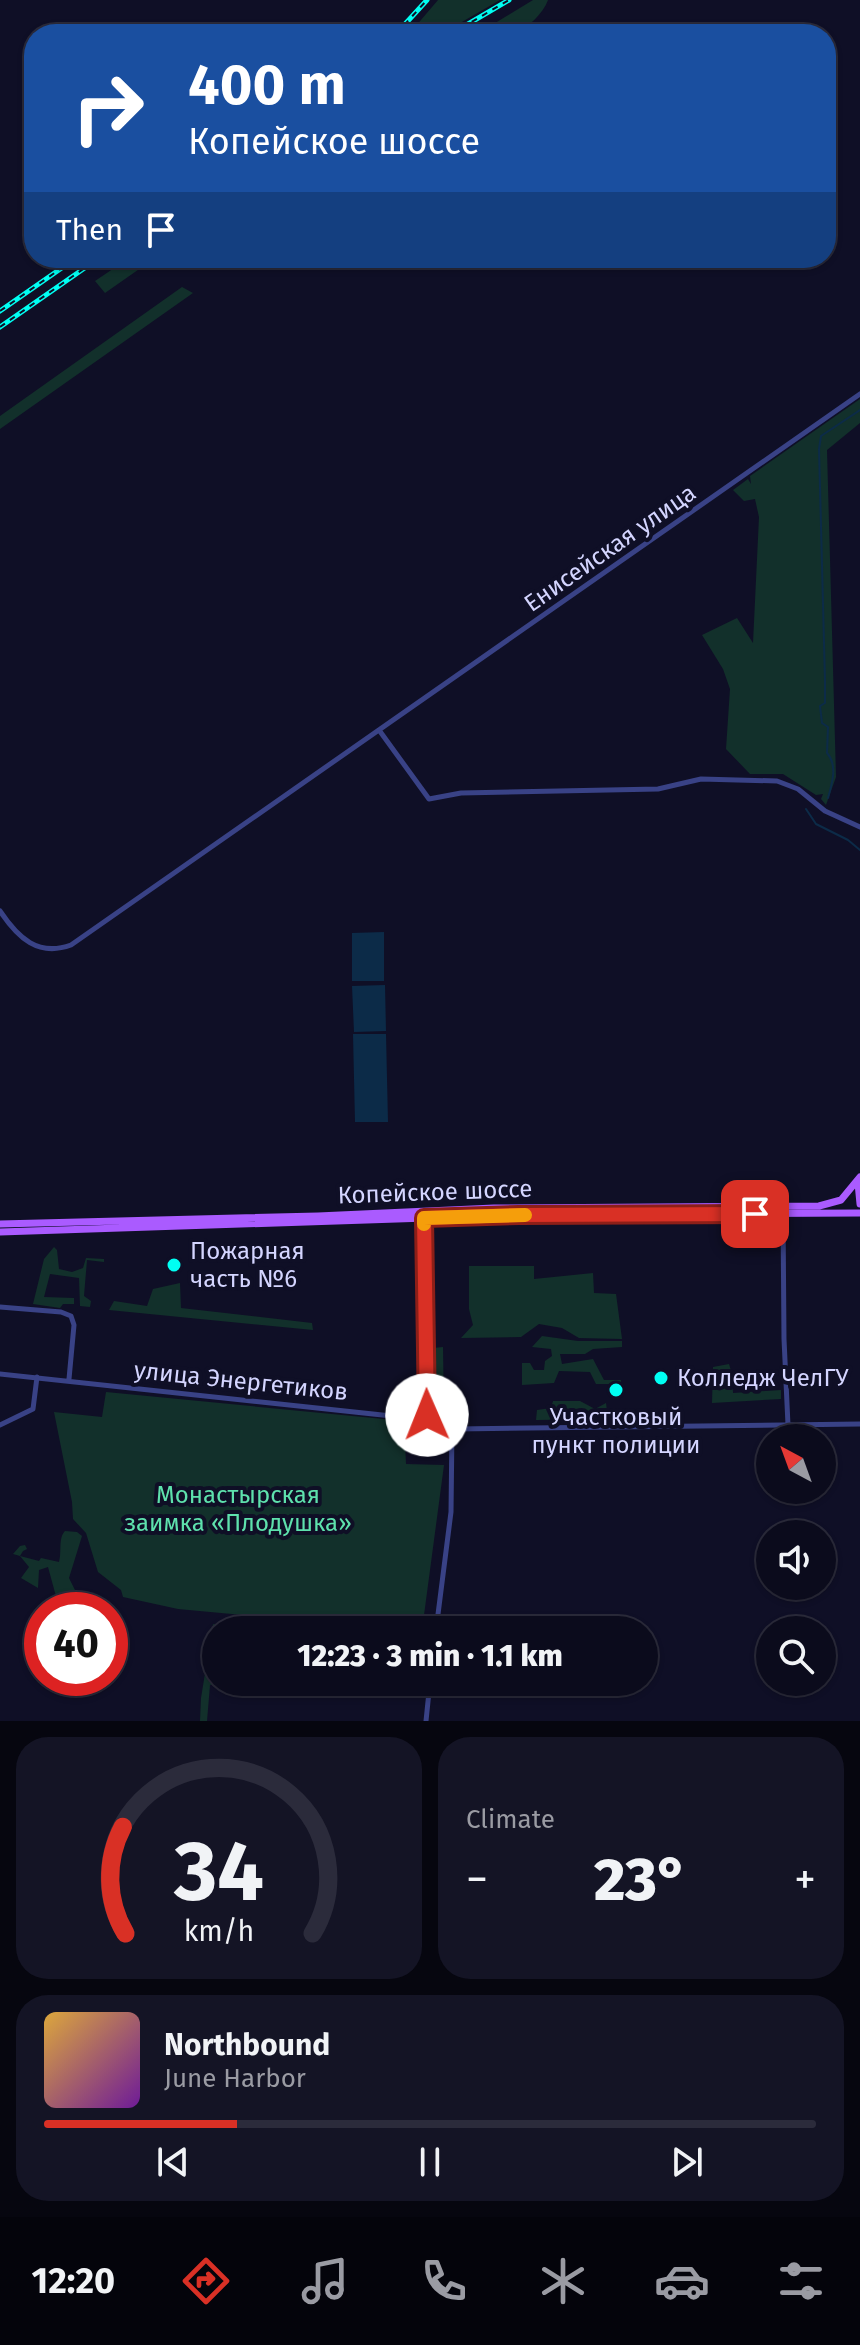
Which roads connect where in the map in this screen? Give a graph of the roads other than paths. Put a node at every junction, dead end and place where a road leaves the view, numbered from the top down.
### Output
1 (860, 394) edge
2 (379, 730) junction
3 (860, 827) edge
4 (0, 911) edge
5 (860, 1177) edge
6 (860, 1204) edge
7 (783, 1213) junction
8 (860, 1213) edge
9 (424, 1215) junction
10 (184, 1223) junction
11 (0, 1224) edge
12 (0, 1232) edge
13 (0, 1307) edge
14 (0, 1374) edge
15 (37, 1377) junction
16 (69, 1379) junction
17 (427, 1422) junction
18 (788, 1424) edge
19 (836, 1424) edge
20 (860, 1424) edge
21 (0, 1425) edge
22 (756, 1425) edge
23 (452, 1429) junction
24 (438, 1616) edge
25 (429, 1696) edge
26 (426, 1721) edge

1 - 2 street, Енисейская улица
2 - 3 street
2 - 4 street, Енисейская улица
5 - 6 main road
5 - 9 main road, Копейское шоссе
7 - 8 main road, Копейское шоссе
7 - 9 main road, Копейское шоссе
7 - 18 street
9 - 10 main road, Копейское шоссе
9 - 17 street
10 - 11 main road, Копейское шоссе
10 - 12 main road, Копейское шоссе
13 - 16 street
14 - 15 street, улица Энергетиков
15 - 16 street, улица Энергетиков
15 - 21 street
16 - 17 street, улица Энергетиков
17 - 23 street, улица Энергетиков
19 - 20 street, улица Энергетиков
22 - 23 street, улица Энергетиков
23 - 24 street
25 - 26 street

